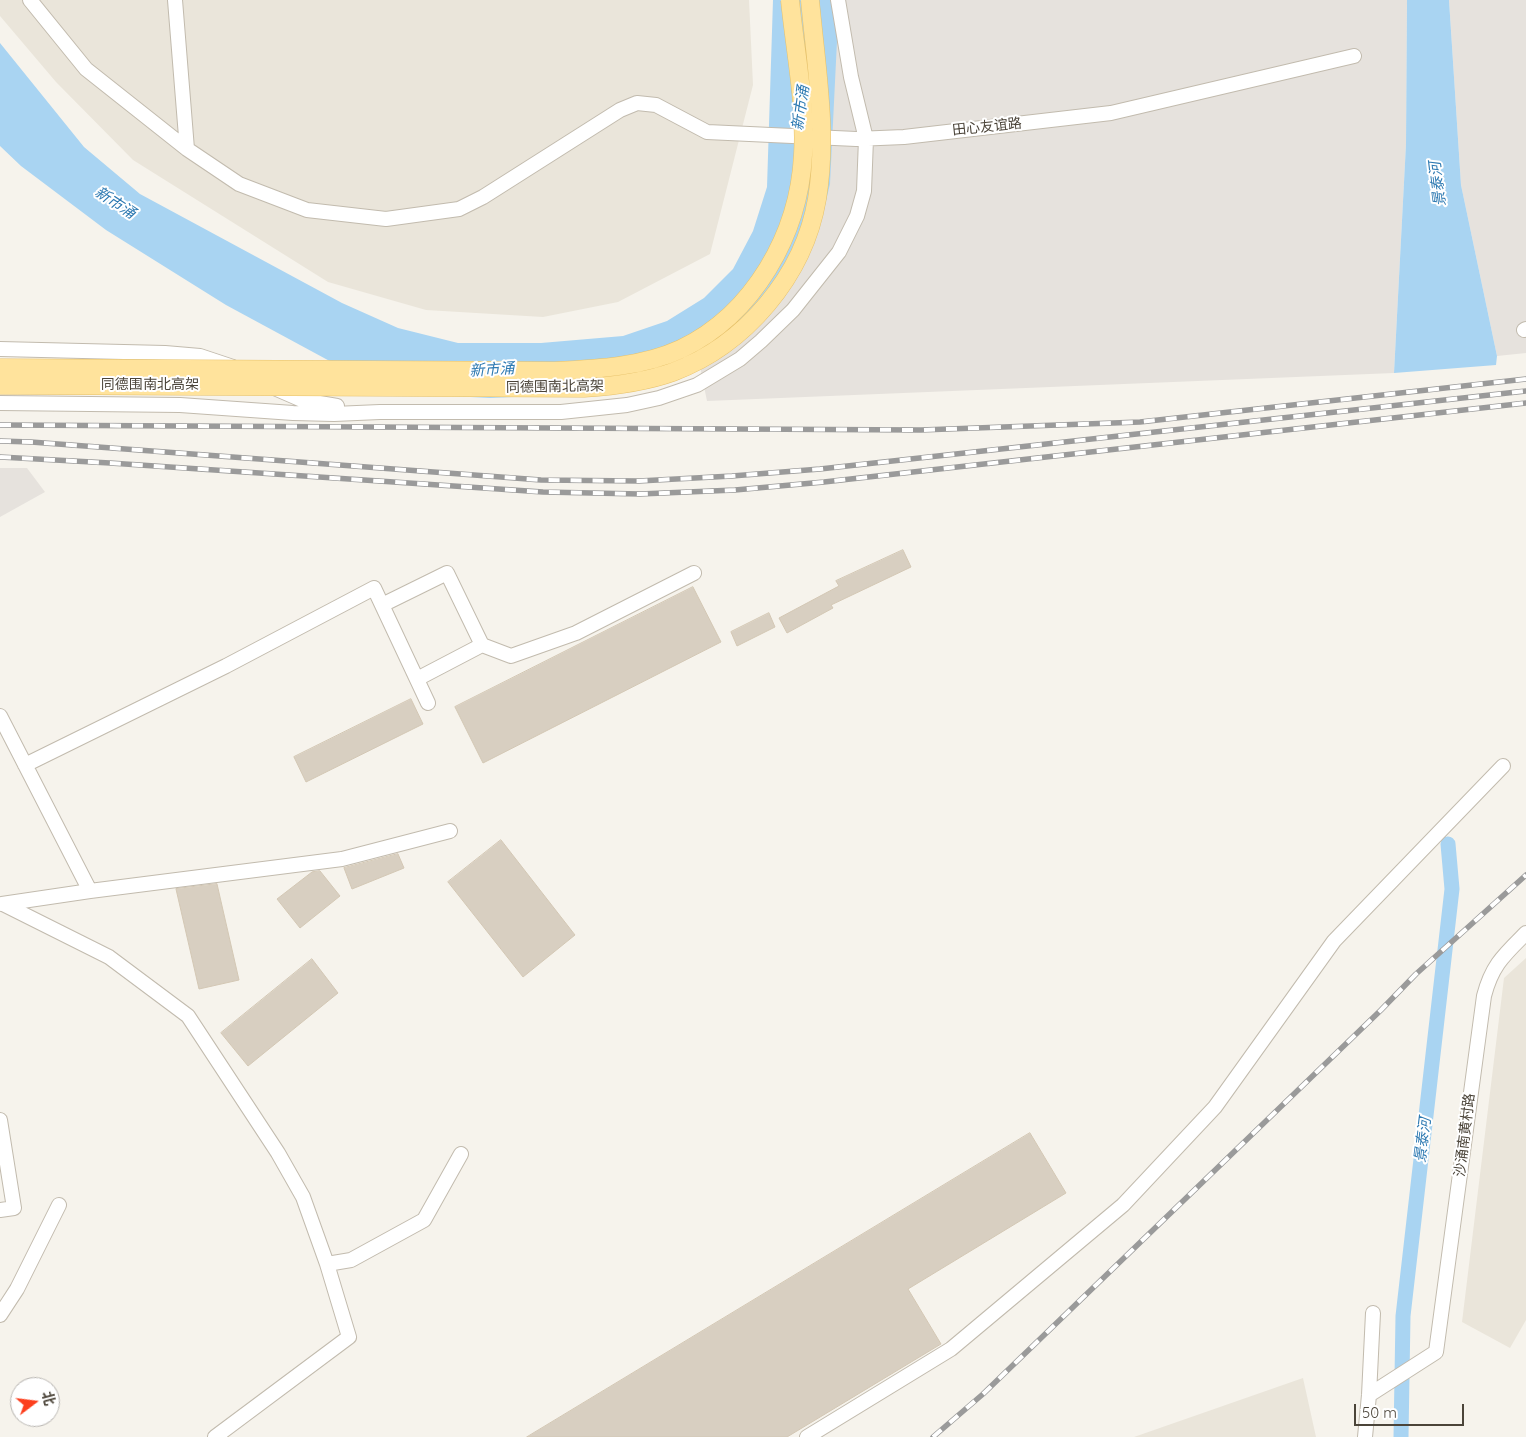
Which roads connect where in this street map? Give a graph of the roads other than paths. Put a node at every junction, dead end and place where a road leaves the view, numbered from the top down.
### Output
1 (30, 0) edge
2 (175, 0) edge
3 (790, 0) edge
4 (810, 0) edge
5 (838, 0) edge
6 (1354, 56) dead end
7 (861, 139) junction
8 (186, 149) junction
9 (0, 349) edge
10 (200, 356) junction
11 (0, 368) edge
12 (0, 385) edge
13 (0, 403) edge
14 (180, 405) junction
15 (380, 412) junction
16 (694, 573) dead end
17 (382, 605) junction
18 (482, 645) junction
19 (417, 679) junction
20 (428, 703) dead end
21 (0, 716) edge
22 (25, 765) junction
23 (1503, 766) dead end
24 (450, 831) dead end
25 (90, 891) junction
26 (2, 904) edge
27 (1526, 933) edge
28 (0, 1120) edge
29 (461, 1154) dead end
30 (59, 1205) dead end
31 (0, 1210) edge
32 (327, 1264) junction
33 (1373, 1313) dead end
34 (0, 1315) edge
35 (1369, 1395) junction
36 (215, 1437) edge
37 (807, 1437) edge
38 (1365, 1437) edge

1 - 8 street, 田心友谊路
2 - 8 street
3 - 11 main road, 同德围南北高架, bridge
4 - 12 main road, 同德围南北高架, bridge
5 - 7 street
6 - 7 street, 田心友谊路
7 - 8 street, 田心友谊路, bridge
7 - 15 street
9 - 10 street
10 - 14 street
10 - 15 street
13 - 14 street
14 - 15 street
16 - 18 street
17 - 18 street
17 - 19 street
17 - 22 street
18 - 19 street
19 - 20 street
21 - 22 street
22 - 25 street
23 - 37 street
24 - 25 street
25 - 26 street
26 - 32 street
27 - 35 street, 沙涌南黄村路
28 - 31 street
29 - 32 street
30 - 34 street
32 - 36 street
33 - 35 street
35 - 38 street

